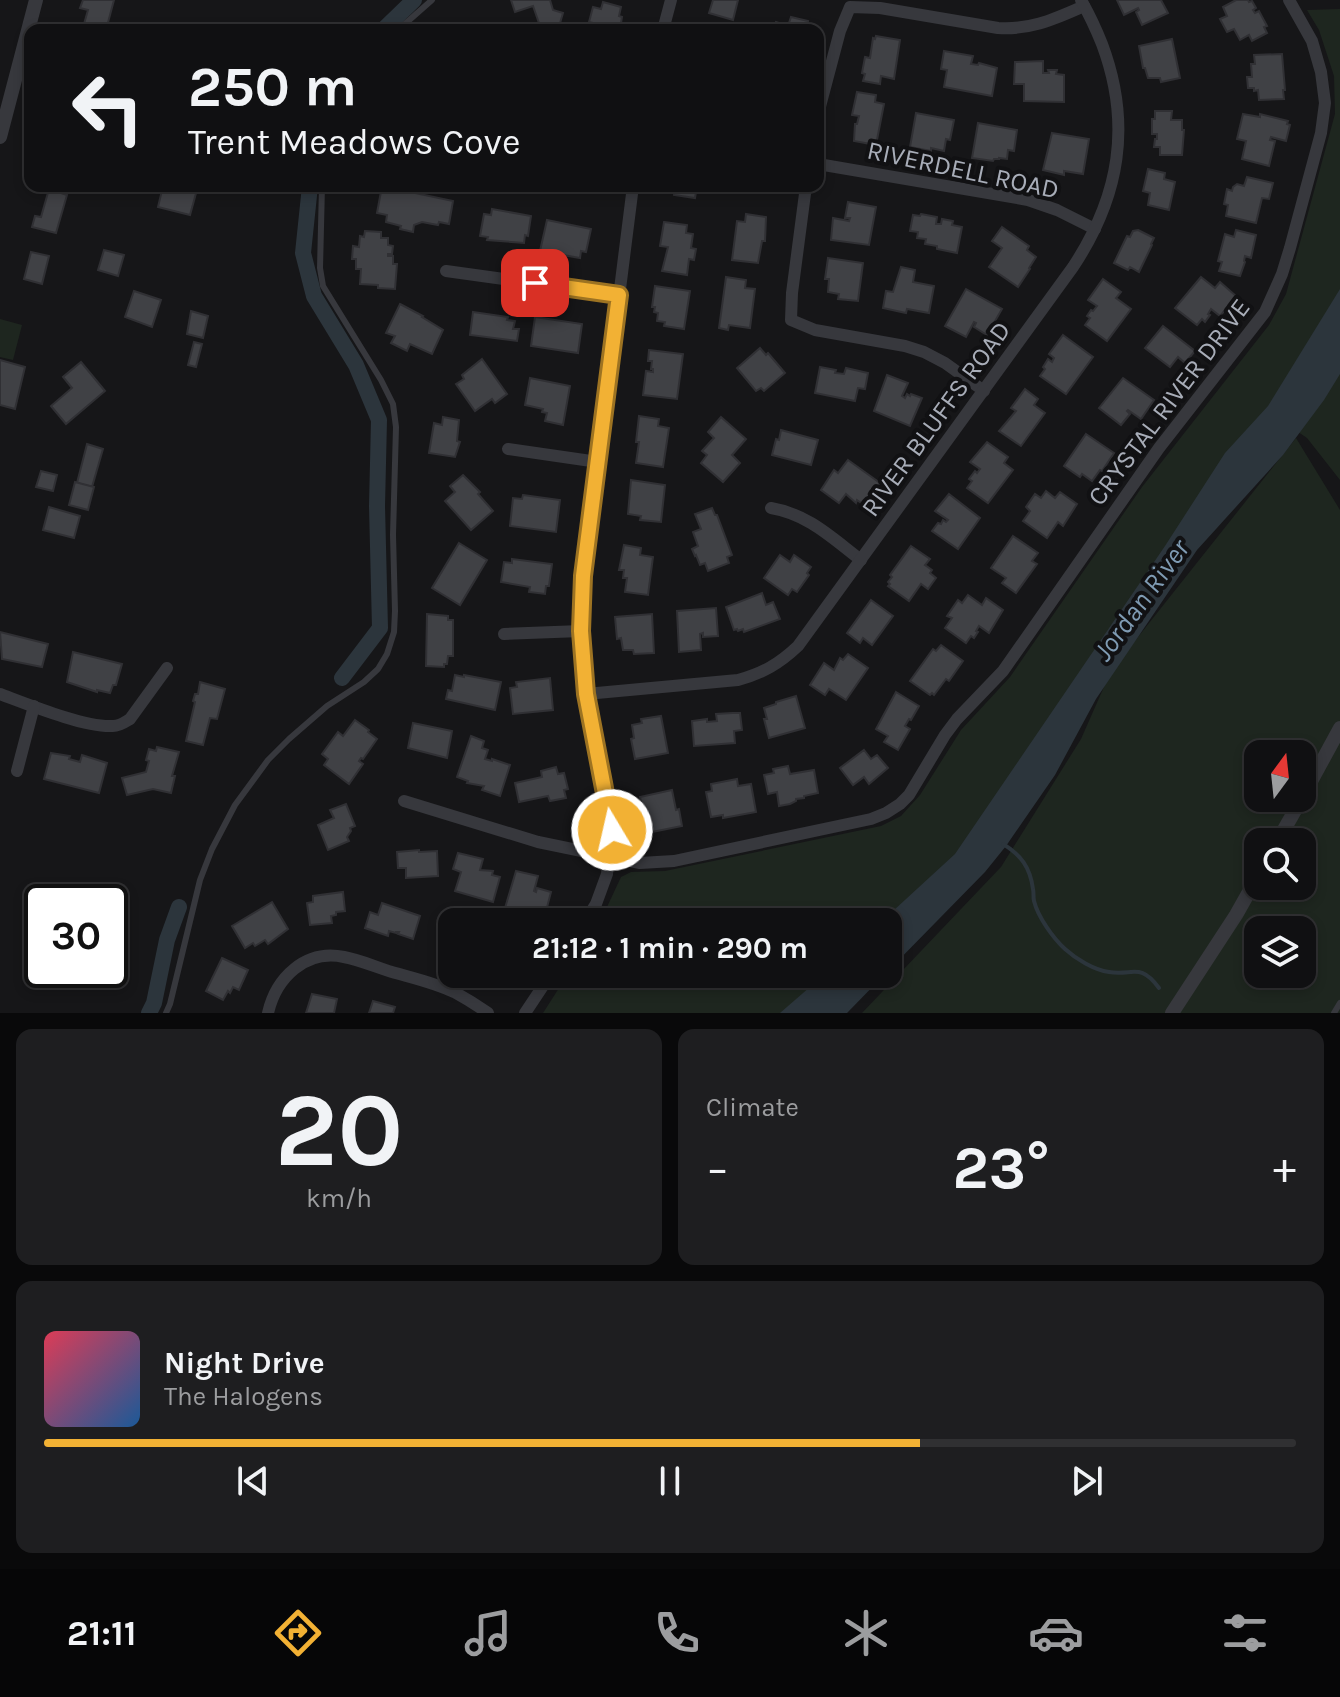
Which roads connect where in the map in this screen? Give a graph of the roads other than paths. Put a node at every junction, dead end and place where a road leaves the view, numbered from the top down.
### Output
1 (36, 0) edge
2 (432, 0) edge
3 (671, 0) edge
4 (1289, 0) edge
5 (1082, 3) edge
6 (30, 24) edge
7 (405, 24) edge
8 (665, 24) edge
9 (24, 46) edge
10 (824, 91) edge
11 (0, 137) edge
12 (824, 165) edge
13 (322, 192) edge
14 (632, 192) edge
15 (805, 192) edge
16 (1095, 229) junction
17 (446, 271) dead end
18 (619, 295) junction
19 (984, 391) junction
20 (508, 449) dead end
21 (598, 462) junction
22 (771, 508) dead end
23 (861, 560) junction
24 (581, 631) junction
25 (504, 634) dead end
26 (167, 668) dead end
27 (0, 694) edge
28 (586, 694) junction
29 (34, 706) junction
30 (1340, 728) edge
31 (1334, 756) edge
32 (17, 771) dead end
33 (1316, 780) edge
34 (404, 801) dead end
35 (609, 856) junction
36 (1244, 900) edge
37 (592, 908) edge
38 (542, 988) edge
39 (1340, 1003) edge
40 (166, 1013) edge
41 (268, 1013) edge
42 (488, 1013) edge
43 (525, 1013) edge
44 (1172, 1013) edge
45 (1334, 1013) edge

1 - 6 street
2 - 7 lane
3 - 8 street
4 - 35 street, CRYSTAL RIVER DRIVE
5 - 10 street
5 - 16 street, RIVER BLUFFS ROAD
9 - 11 street
12 - 16 street, RIVERDELL ROAD
13 - 40 lane
14 - 18 street
15 - 19 street
16 - 19 street, RIVER BLUFFS ROAD
17 - 18 street
18 - 21 street
19 - 23 street, RIVER BLUFFS ROAD
20 - 21 street
21 - 24 street
22 - 23 street
23 - 28 street, RIVER BLUFFS ROAD
24 - 25 street
24 - 28 street
26 - 29 street
27 - 29 street
28 - 35 street
29 - 32 street
30 - 31 street
31 - 33 street
34 - 35 street, CRYSTAL RIVER DRIVE
35 - 37 street
36 - 44 street
38 - 43 street
39 - 45 lane
41 - 42 street

